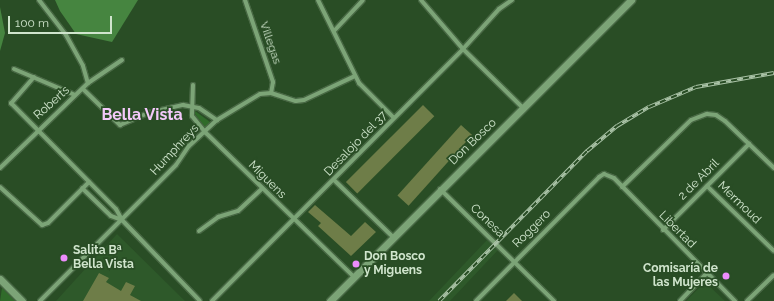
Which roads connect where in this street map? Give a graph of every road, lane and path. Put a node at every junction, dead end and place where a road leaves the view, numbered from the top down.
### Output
1 (39, 0) edge
2 (244, 0) edge
3 (318, 0) edge
4 (363, 0) edge
5 (421, 0) edge
6 (512, 0) edge
7 (631, 0) edge
8 (334, 31) junction
9 (463, 49) junction
10 (122, 60) dead end
11 (14, 69) dead end
12 (355, 76) junction
13 (34, 77) junction
14 (88, 83) junction
15 (193, 85) dead end
16 (83, 89) junction
17 (271, 93) junction
18 (75, 95) junction
19 (191, 107) junction
20 (524, 109) junction
21 (394, 118) junction
22 (217, 120) junction
23 (37, 130) junction
24 (206, 133) junction
25 (749, 144) junction
26 (773, 167) edge
27 (0, 168) edge
28 (604, 174) joint
29 (334, 180) junction
30 (89, 182) junction
31 (707, 186) junction
32 (0, 187) edge
33 (622, 187) junction
34 (82, 188) junction
35 (262, 189) junction
36 (440, 189) junction
37 (122, 220) junction
38 (294, 220) junction
39 (663, 230) junction
40 (199, 231) dead end
41 (393, 237) junction
42 (774, 251) edge
43 (514, 261) junction
44 (707, 273) junction
45 (774, 275) edge
46 (354, 277) junction
47 (1, 282) edge
48 (22, 301) edge
49 (40, 301) edge
50 (200, 301) edge
51 (212, 301) edge
52 (330, 301) edge
53 (476, 301) edge
54 (554, 301) edge
55 (680, 301) edge
56 (735, 301) edge
57 (747, 301) edge

1 - 14 street
2 - 17 street, Villegas
3 - 8 street
4 - 8 street
5 - 9 street
6 - 9 street, Desalojo del 37
7 - 20 street, Don Bosco
8 - 12 street
9 - 20 street
9 - 21 street, Desalojo del 37
10 - 14 street, Roberts
11 - 13 street
12 - 17 street
12 - 21 street
13 - 18 street
13 - 23 street
14 - 16 street, Roberts
15 - 19 street
16 - 18 street, Roberts
16 - 19 street
17 - 22 street, Humphreys
18 - 23 street, Roberts
19 - 22 street
19 - 24 street, Miguens
20 - 36 street, Don Bosco
21 - 29 street, Desalojo del 37
22 - 24 street, Humphreys
23 - 27 street, Roberts
23 - 30 street
24 - 35 street, Miguens
24 - 37 street, Humphreys
25 - 26 street
25 - 31 street, 2 de Abril
25 - 33 street
28 - 33 street, Libertad
28 - 43 street, Roggero
29 - 38 street, Desalojo del 37
29 - 41 street
30 - 34 street
30 - 37 street
31 - 39 street, 2 de Abril
31 - 42 street, Mermoud
32 - 34 street
33 - 39 street, Libertad
34 - 37 street
35 - 38 street, Miguens
35 - 40 street
36 - 41 street, Don Bosco
36 - 43 street, Conesa
37 - 49 street, Humphreys
37 - 50 street
38 - 46 street, Miguens
38 - 51 street, Desalojo del 37
39 - 44 street, Libertad
41 - 46 street, Don Bosco
43 - 53 street, Roggero
43 - 54 street, Conesa
44 - 55 street
44 - 56 street, Libertad
45 - 57 street
46 - 52 street, Don Bosco
47 - 48 street

